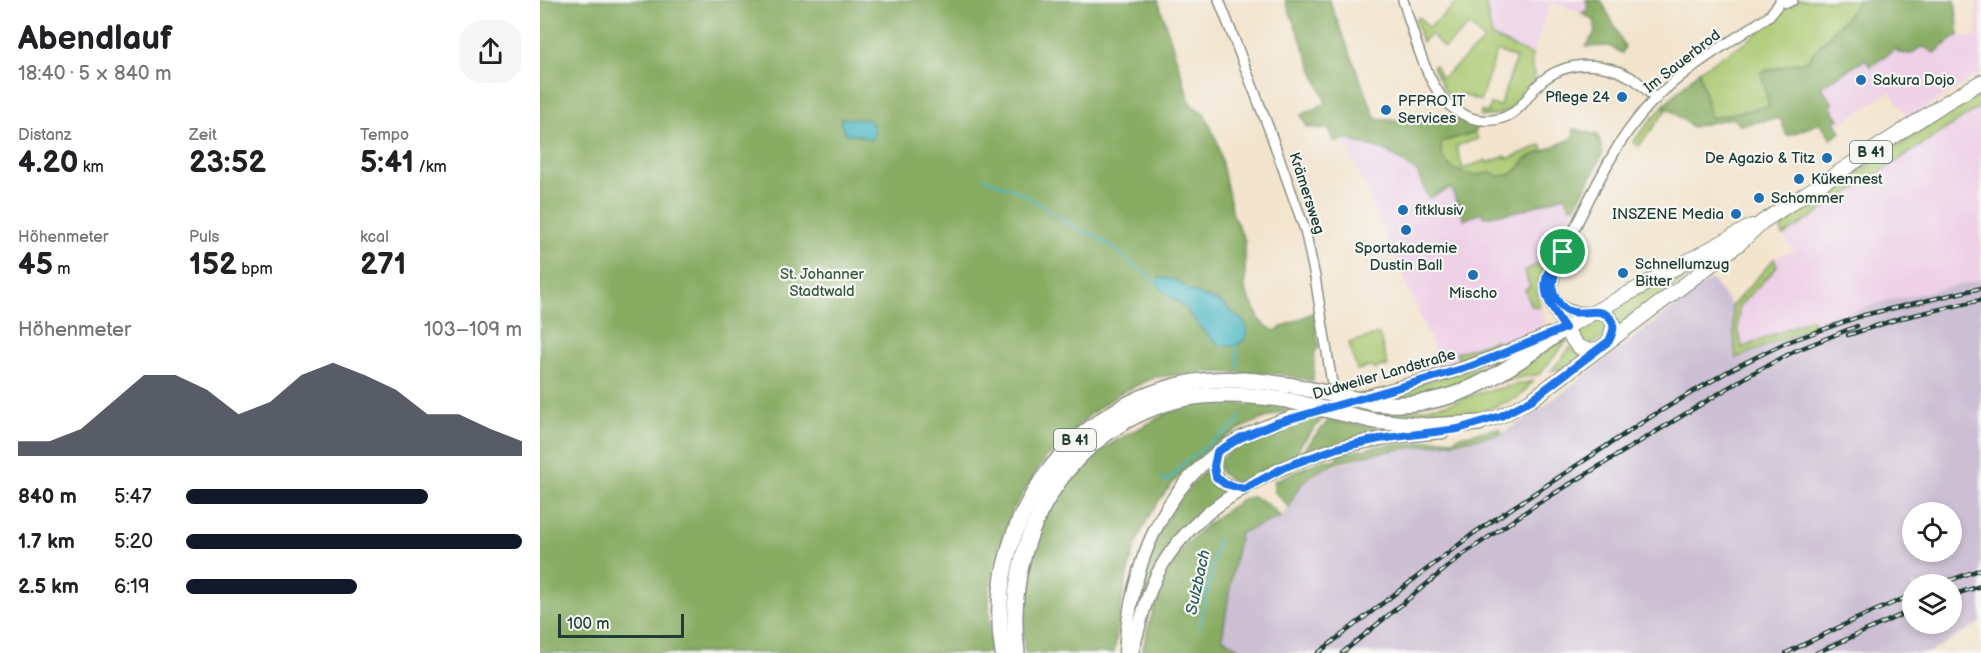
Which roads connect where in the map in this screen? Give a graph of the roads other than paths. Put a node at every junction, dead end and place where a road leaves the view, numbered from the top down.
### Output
1 (1219, 0) edge
2 (1403, 0) edge
3 (1780, 0) edge
4 (1793, 0) edge
5 (1981, 82) edge
6 (1656, 99) junction
7 (1762, 222) junction
8 (1563, 252) junction
9 (1594, 312) junction
10 (1565, 328) junction
11 (1604, 345) junction
12 (1290, 393) junction
13 (1336, 405) junction
14 (1479, 423) junction
15 (1217, 452) junction
16 (1244, 489) junction
17 (1003, 653) edge
18 (1017, 653) edge
19 (1125, 653) edge
20 (1132, 653) edge

1 - 13 street, Krämersweg
2 - 6 street
3 - 4 street, Im Sauerbrod
3 - 6 street, Im Sauerbrod
5 - 7 main road, Dudweiler Landstraße / B 41
6 - 8 street, Im Sauerbrod
7 - 9 main road, Dudweiler Landstraße / B 41
7 - 11 main road, Dudweiler Landstraße / B 41
8 - 9 street, Im Sauerbrod
8 - 10 street, Im Sauerbrod
9 - 10 main road, Dudweiler Landstraße
9 - 11 main road
10 - 11 main road
10 - 12 highway, B 41, bridge
10 - 13 main road, Dudweiler Landstraße
11 - 14 main road, Dudweiler Landstraße
12 - 14 highway, B 41, bridge
12 - 17 highway, B 41
12 - 18 highway, B 41
13 - 15 main road, Dudweiler Landstraße
14 - 16 main road, Dudweiler Landstraße
15 - 16 main road
15 - 19 main road, Dudweiler Landstraße
16 - 20 main road, Dudweiler Landstraße

